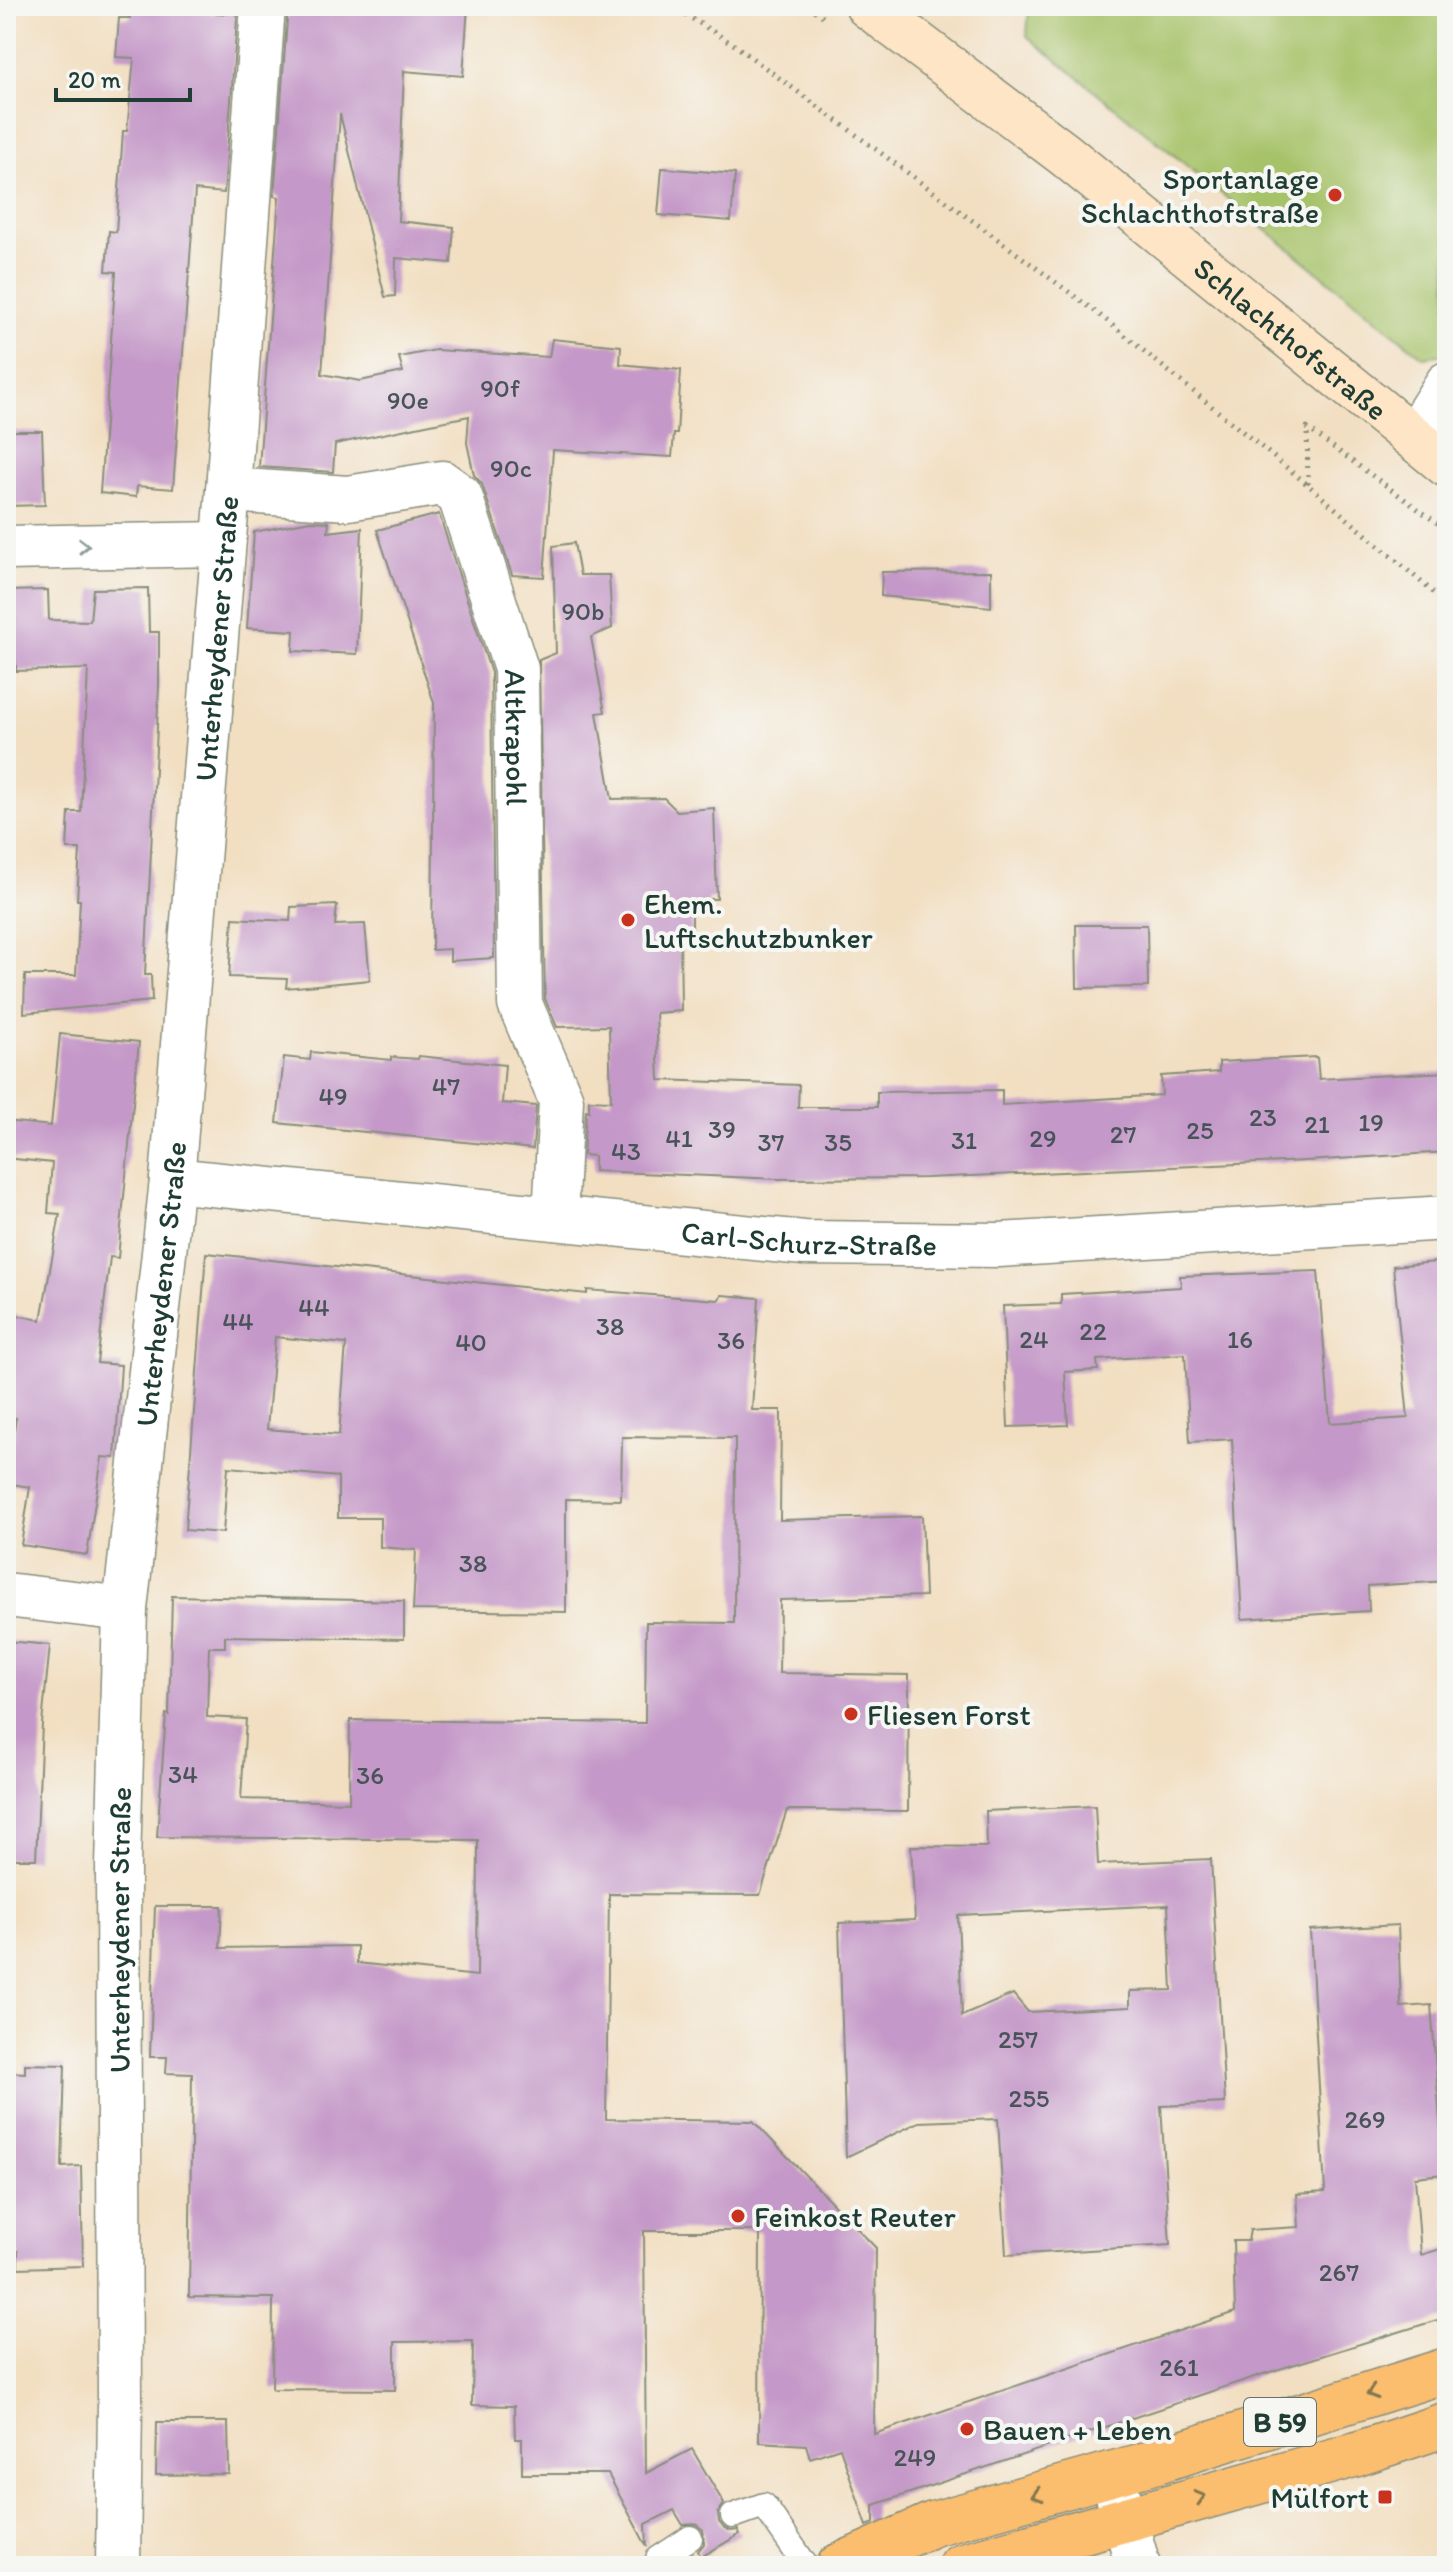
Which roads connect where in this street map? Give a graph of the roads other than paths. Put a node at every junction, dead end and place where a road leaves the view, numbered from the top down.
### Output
1 (263, 6) edge
2 (868, 6) edge
3 (1447, 384) edge
4 (1414, 436) junction
5 (1447, 465) edge
6 (228, 490) junction
7 (222, 544) junction
8 (6, 548) edge
9 (172, 1180) junction
10 (555, 1218) junction
11 (1447, 1218) edge
12 (6, 1595) edge
13 (125, 1609) junction
14 (1447, 2370) edge
15 (1447, 2424) edge
16 (1112, 2474) junction
17 (733, 2516) dead end
18 (1125, 2519) junction
19 (690, 2538) dead end
20 (118, 2566) edge
21 (660, 2566) edge
22 (806, 2566) edge
23 (839, 2566) edge
24 (960, 2566) edge
25 (1138, 2566) edge

1 - 6 street, Unterheydener Straße
2 - 4 main road, Schlachthofstraße
3 - 4 street
4 - 5 main road, Schlachthofstraße
6 - 7 street, Unterheydener Straße
6 - 10 street, Altkrapohl
8 -> 7 street
7 - 9 street, Unterheydener Straße
9 - 10 street, Carl-Schurz-Straße
9 - 13 street, Unterheydener Straße
10 - 11 street, Carl-Schurz-Straße
12 - 13 street
13 - 20 street, Unterheydener Straße
14 -> 16 main road, B 59
18 -> 15 main road, B 59
16 - 18 street
16 -> 23 main road, B 59
17 - 22 lane
18 - 24 main road, B 59
18 - 25 street
19 - 21 lane

